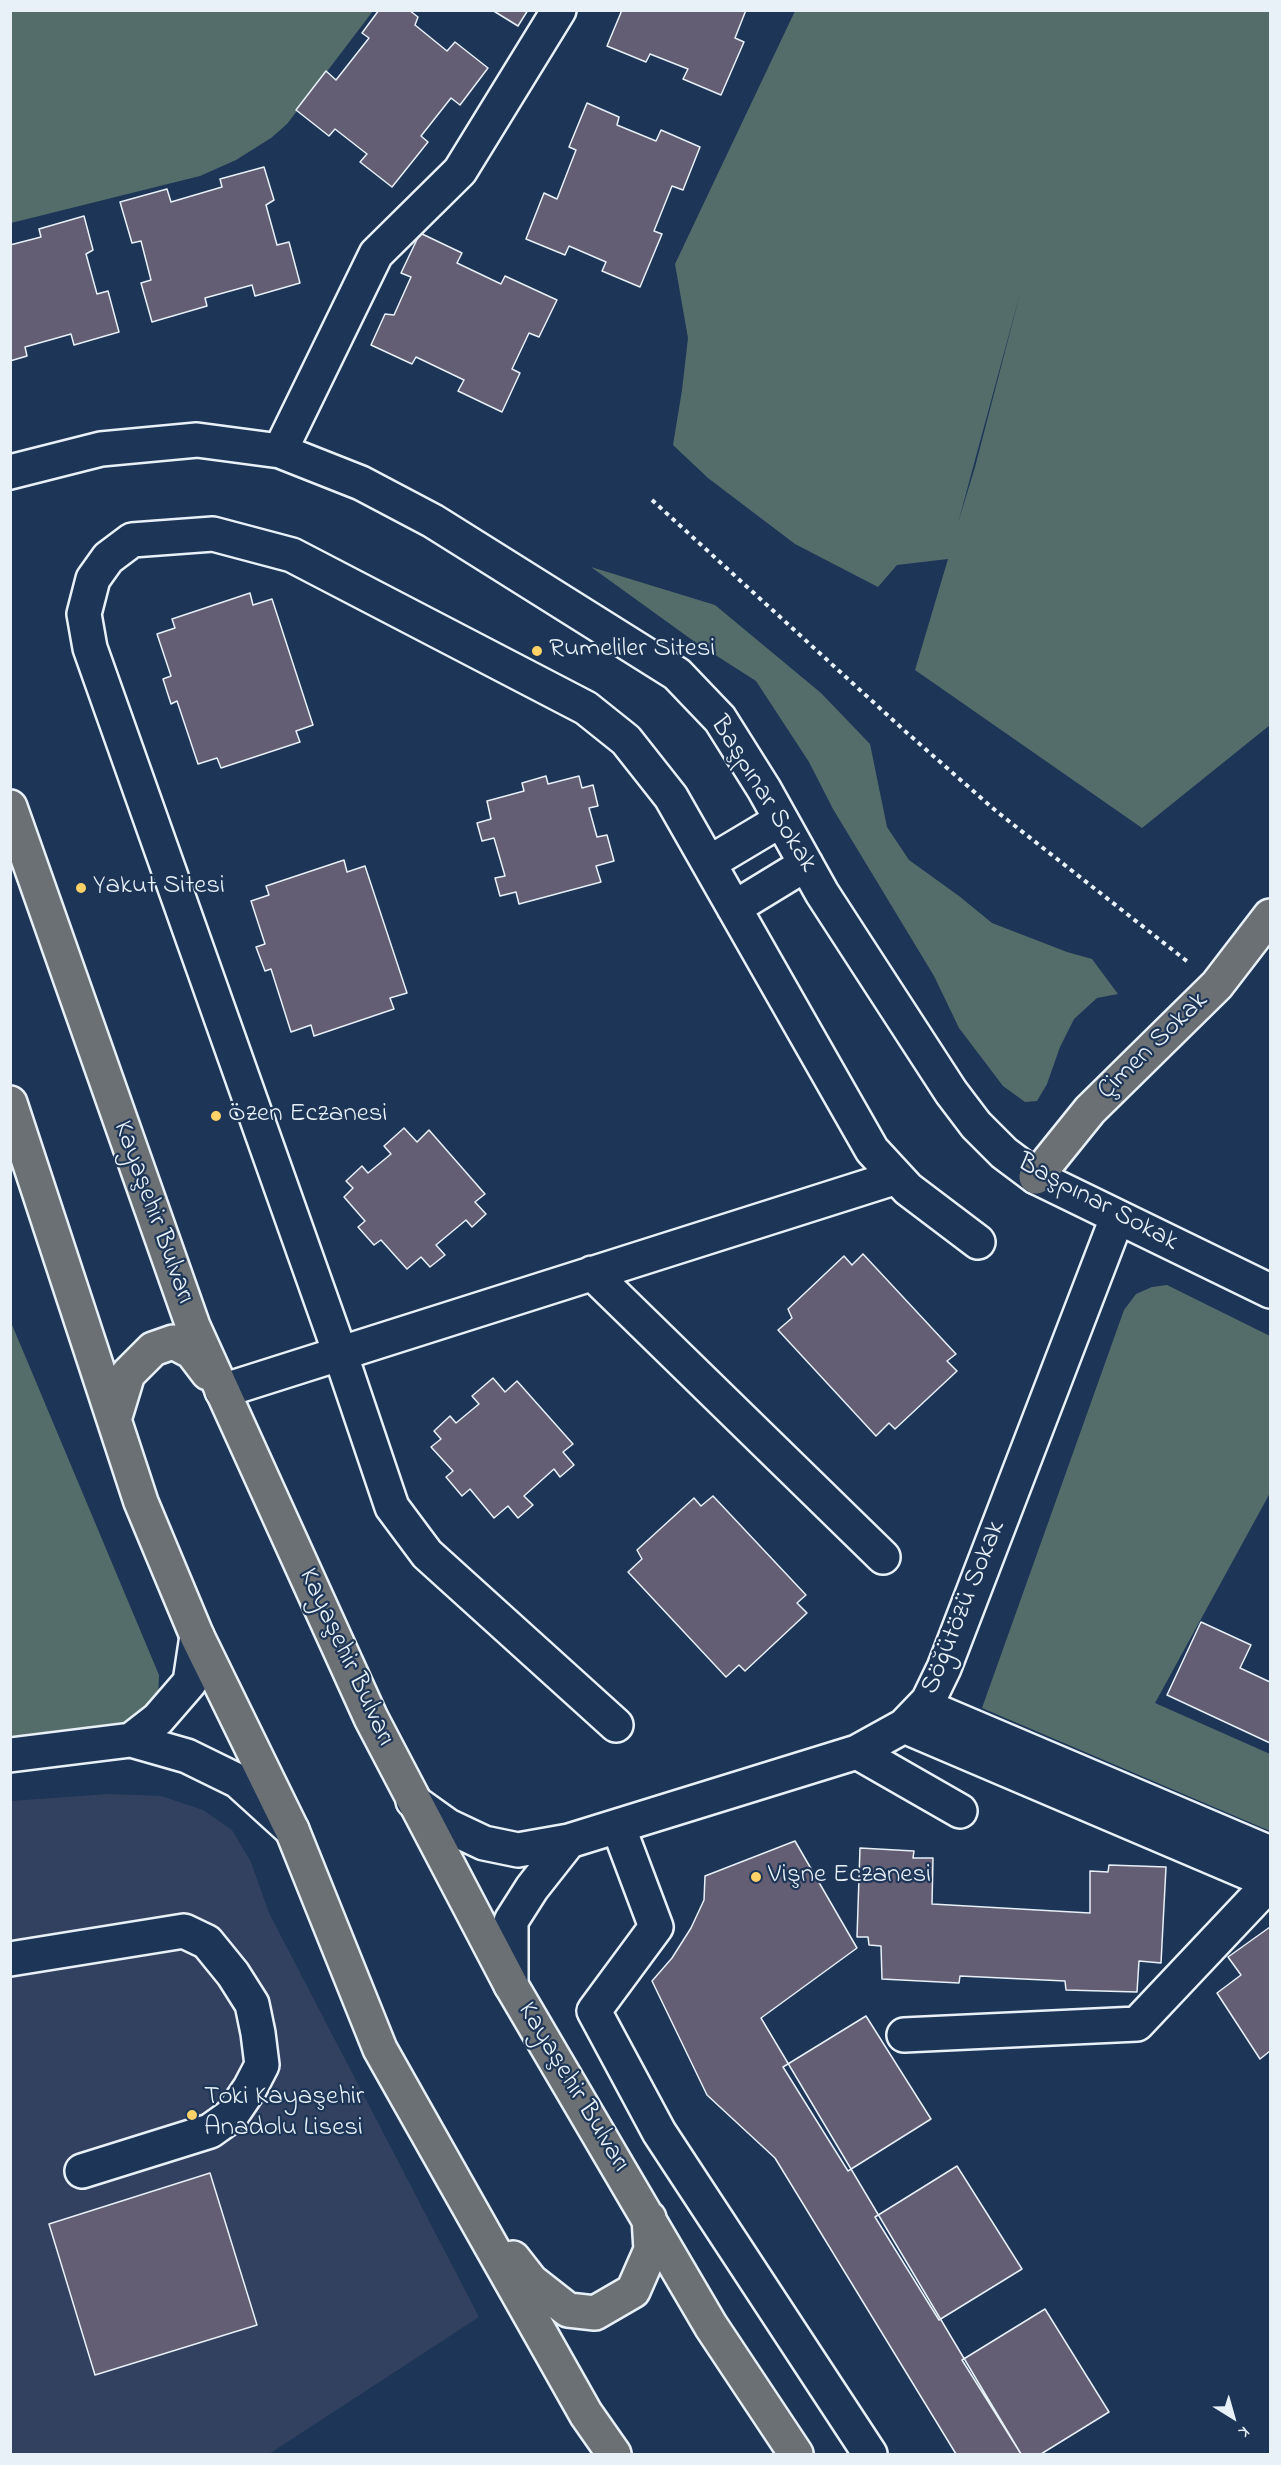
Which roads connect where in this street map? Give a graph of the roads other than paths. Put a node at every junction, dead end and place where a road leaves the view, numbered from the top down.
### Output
1 (559, 10) edge
2 (280, 451) junction
3 (10, 472) edge
4 (10, 807) edge
5 (781, 820) junction
6 (709, 863) junction
7 (806, 864) junction
8 (734, 908) junction
9 (1270, 916) edge
10 (10, 1103) edge
11 (897, 1177) junction
12 (1036, 1178) junction
13 (1117, 1218) junction
14 (978, 1242) dead end
15 (592, 1273) junction
16 (1270, 1291) edge
17 (340, 1353) junction
18 (222, 1391) junction
19 (114, 1420) junction
20 (883, 1557) dead end
21 (197, 1636) junction
22 (914, 1716) junction
23 (616, 1725) dead end
24 (131, 1740) junction
25 (857, 1752) junction
26 (10, 1755) edge
27 (413, 1801) junction
28 (960, 1810) dead end
29 (618, 1826) junction
30 (292, 1830) junction
31 (568, 1841) junction
32 (1270, 1853) edge
33 (1270, 1882) edge
34 (10, 1959) edge
35 (511, 1985) junction
36 (904, 2035) dead end
37 (82, 2172) dead end
38 (460, 2190) junction
39 (649, 2218) junction
40 (614, 2454) edge
41 (796, 2454) edge
42 (870, 2454) edge

1 - 2 street
2 - 3 street, Başpınar Sokak
2 - 5 street, Başpınar Sokak
4 - 18 main road, Kayaşehir Bulvarı
5 - 6 street
5 - 7 street, Başpınar Sokak
6 - 8 street
6 - 17 street
7 - 8 street
7 - 12 street, Başpınar Sokak
8 - 11 street
9 - 12 main road, Çimen Sokak
10 - 19 main road
11 - 14 street
11 - 15 street
12 - 13 street, Başpınar Sokak
13 - 16 street, Başpınar Sokak
13 - 22 street, Söğütözü Sokak
15 - 17 street
15 - 20 street
17 - 18 street
17 - 23 street
18 - 19 main road
18 - 27 main road, Kayaşehir Bulvarı
19 - 21 main road
21 - 24 street
21 - 30 main road
22 - 25 street, Söğütözü Sokak
22 - 32 street
22 - 33 street
24 - 26 street
24 - 30 street
25 - 28 street
25 - 29 street, Söğütözü Sokak
27 - 31 street, Söğütözü Sokak
27 - 35 main road, Kayaşehir Bulvarı
29 - 31 street, Söğütözü Sokak
29 - 42 street
30 - 38 main road
31 - 35 street
33 - 36 street
34 - 37 street
35 - 39 main road, Kayaşehir Bulvarı
38 - 39 main road
38 - 40 main road
39 - 41 main road, Kayaşehir Bulvarı

